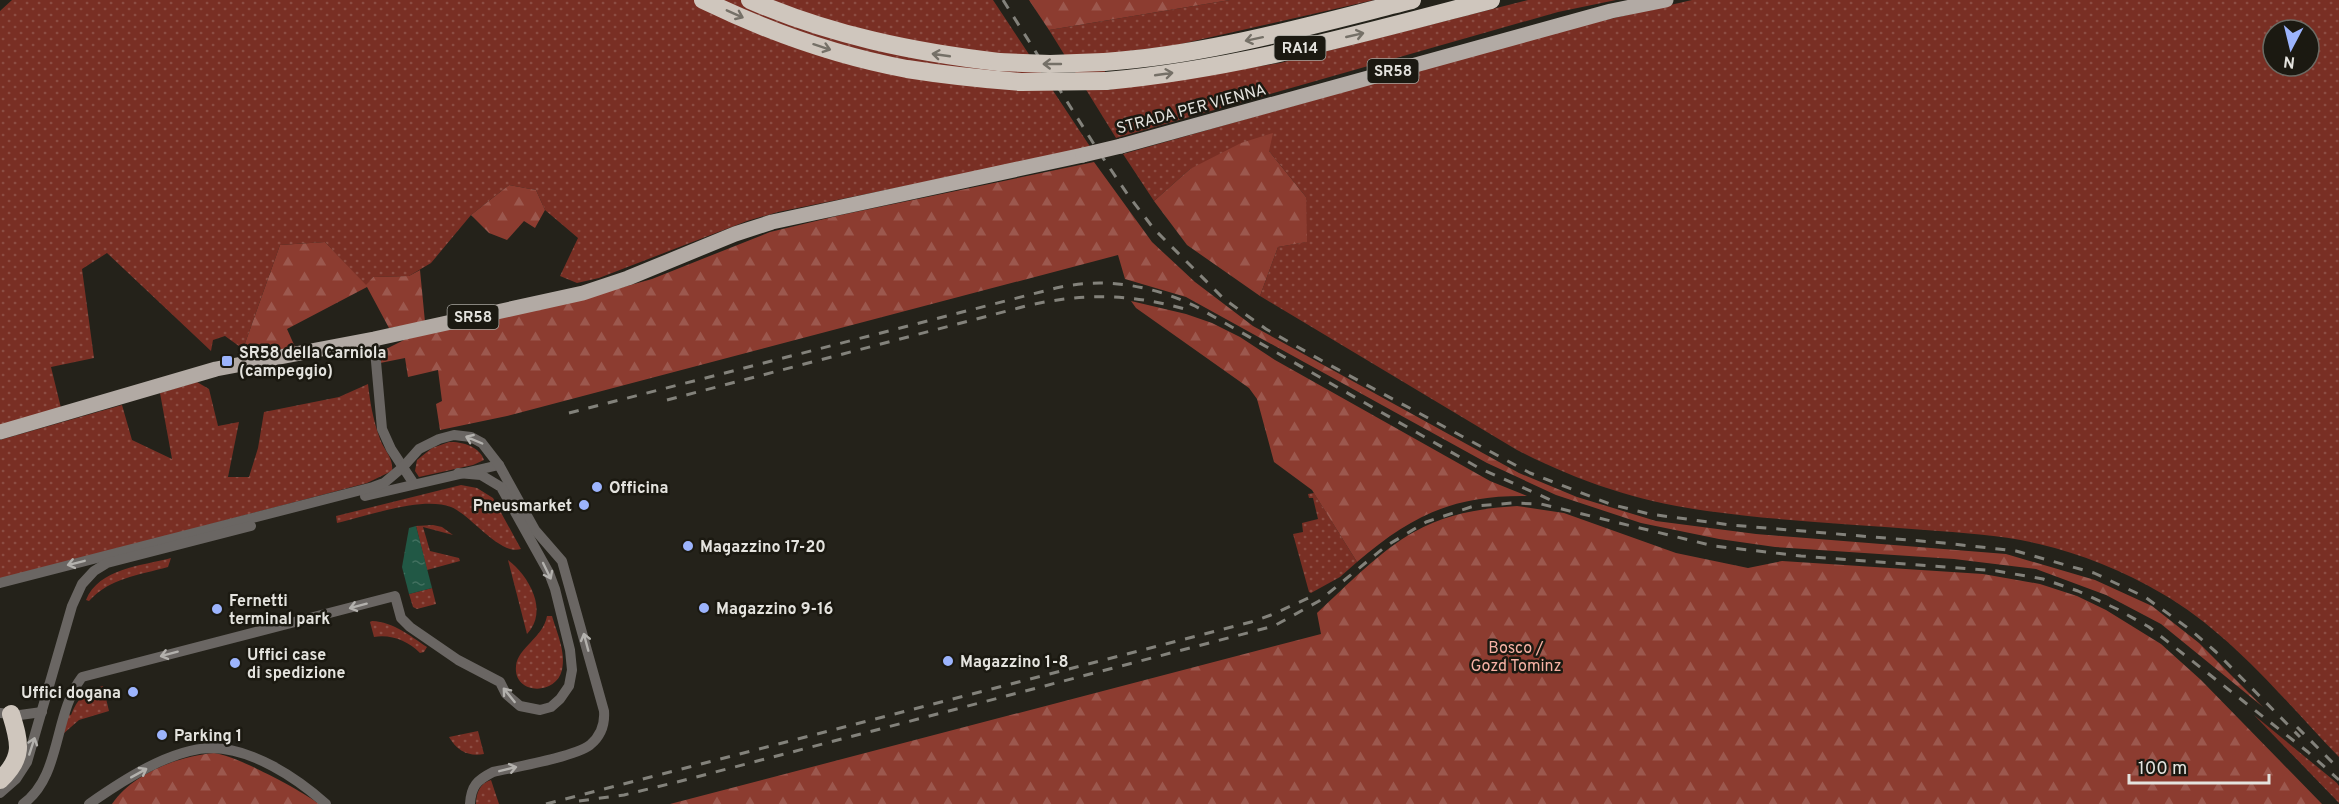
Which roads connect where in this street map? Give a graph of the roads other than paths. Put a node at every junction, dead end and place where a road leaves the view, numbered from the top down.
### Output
1 (703, 0) edge
2 (750, 0) edge
3 (1413, 0) edge
4 (1491, 0) edge
5 (1666, 0) edge
6 (374, 339) junction
7 (0, 432) edge
8 (499, 465) junction
9 (404, 467) junction
10 (458, 473) junction
11 (414, 484) junction
12 (0, 583) edge
13 (42, 712) junction
14 (4, 716) edge
15 (0, 780) edge
16 (0, 794) edge
17 (23, 804) edge
18 (89, 804) edge
19 (326, 804) edge
20 (470, 804) edge

1 -> 4 highway, RA14, bridge
3 -> 2 highway, RA14, bridge
5 - 6 main road, STRADA PER VIENNA / SR58, bridge
6 - 7 main road, SR58
6 - 9 street
8 -> 9 street
8 - 10 street
20 -> 8 street
9 - 11 street
9 -> 12 street
10 - 11 street
10 -> 17 street
11 - 13 street
13 - 14 street
16 -> 13 street
14 - 15 highway
18 -> 19 street

